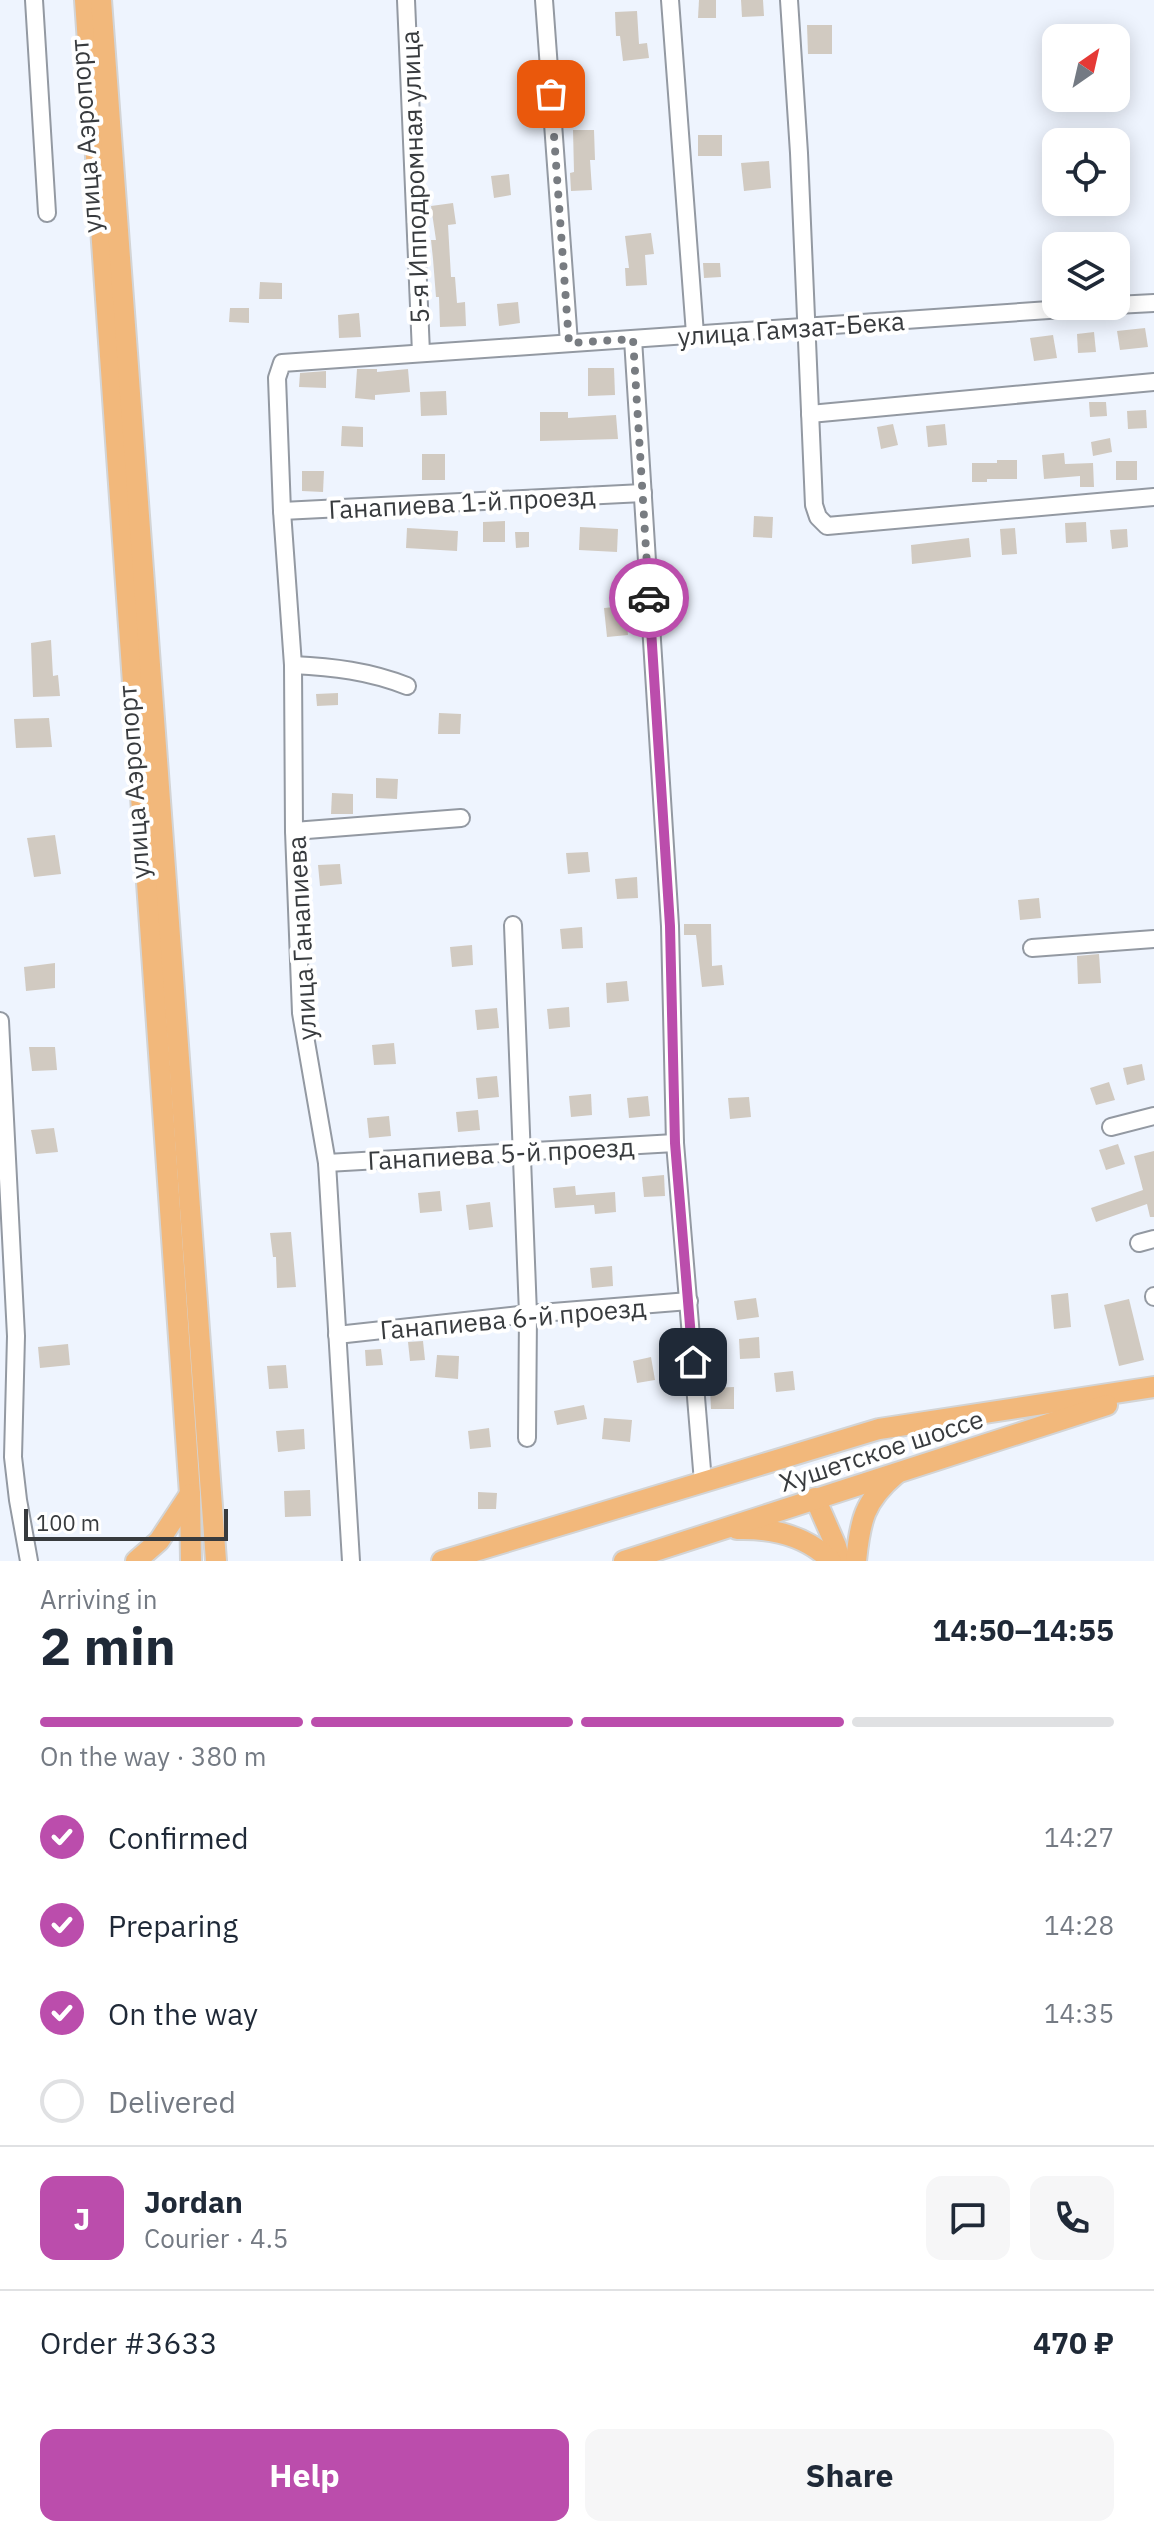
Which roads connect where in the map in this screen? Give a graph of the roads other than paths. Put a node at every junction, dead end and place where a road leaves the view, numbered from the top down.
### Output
1 (34, 0) edge
2 (85, 0) edge
3 (101, 0) edge
4 (406, 0) edge
5 (544, 0) edge
6 (670, 0) edge
7 (789, 0) edge
8 (47, 213) dead end
9 (1154, 303) edge
10 (1130, 304) edge
11 (1042, 310) edge
12 (806, 326) junction
13 (695, 334) junction
14 (633, 339) junction
15 (569, 343) junction
16 (421, 353) junction
17 (282, 363) joint
18 (1154, 382) edge
19 (810, 414) junction
20 (643, 493) junction
21 (1154, 497) edge
22 (282, 511) junction
23 (293, 665) junction
24 (407, 686) dead end
25 (461, 818) dead end
26 (294, 831) junction
27 (513, 925) dead end
28 (1154, 939) edge
29 (1032, 948) dead end
30 (0, 1021) edge
31 (1154, 1116) edge
32 (1111, 1127) dead end
33 (675, 1143) junction
34 (522, 1151) junction
35 (327, 1163) junction
36 (689, 1301) junction
37 (528, 1314) junction
38 (337, 1335) junction
39 (8, 1336) edge
40 (1154, 1388) edge
41 (527, 1438) dead end
42 (903, 1470) junction
43 (703, 1482) junction
44 (190, 1494) junction
45 (815, 1498) junction
46 (721, 1529) junction
47 (218, 1557) edge
48 (29, 1561) edge
49 (136, 1561) edge
50 (191, 1561) edge
51 (351, 1561) edge
52 (442, 1561) edge
53 (624, 1561) edge
54 (831, 1561) edge
55 (840, 1561) edge
56 (856, 1561) edge

1 - 8 street
2 - 44 main road, улица Аэропорт
3 - 47 main road, улица Аэропорт
4 - 16 street, 5-я Ипподромная улица
5 - 15 street
6 - 13 street
7 - 12 street
9 - 10 street
11 - 12 street, улица Гамзат-Бека
12 - 13 street, улица Гамзат-Бека
12 - 19 street
13 - 14 street, улица Гамзат-Бека
14 - 15 street, улица Гамзат-Бека
14 - 20 street
15 - 16 street, улица Гамзат-Бека
16 - 17 street, улица Гамзат-Бека
17 - 22 street, улица Ганапиева
18 - 19 street
19 - 21 street
20 - 22 street, Ганапиева 1-й проезд
20 - 33 street
22 - 23 street, улица Ганапиева
23 - 24 street
23 - 26 street, улица Ганапиева
25 - 26 street
26 - 35 street, улица Ганапиева
27 - 34 street
28 - 29 street
30 - 39 street
31 - 32 street
33 - 34 street, Ганапиева 5-й проезд
33 - 36 street
34 - 35 street, Ганапиева 5-й проезд
34 - 37 street
35 - 38 street, улица Ганапиева
36 - 37 street, Ганапиева 6-й проезд
36 - 43 street
37 - 38 street, Ганапиева 6-й проезд
37 - 41 street
38 - 51 street, улица Ганапиева
39 - 48 street
40 - 42 main road, Хушетское шоссе
40 - 43 main road
42 - 45 main road, Хушетское шоссе
42 - 56 main road
43 - 52 main road
44 - 49 main road
44 - 50 main road, улица Аэропорт
45 - 46 main road, Хушетское шоссе
45 - 55 main road
46 - 53 main road, Хушетское шоссе
46 - 54 main road

